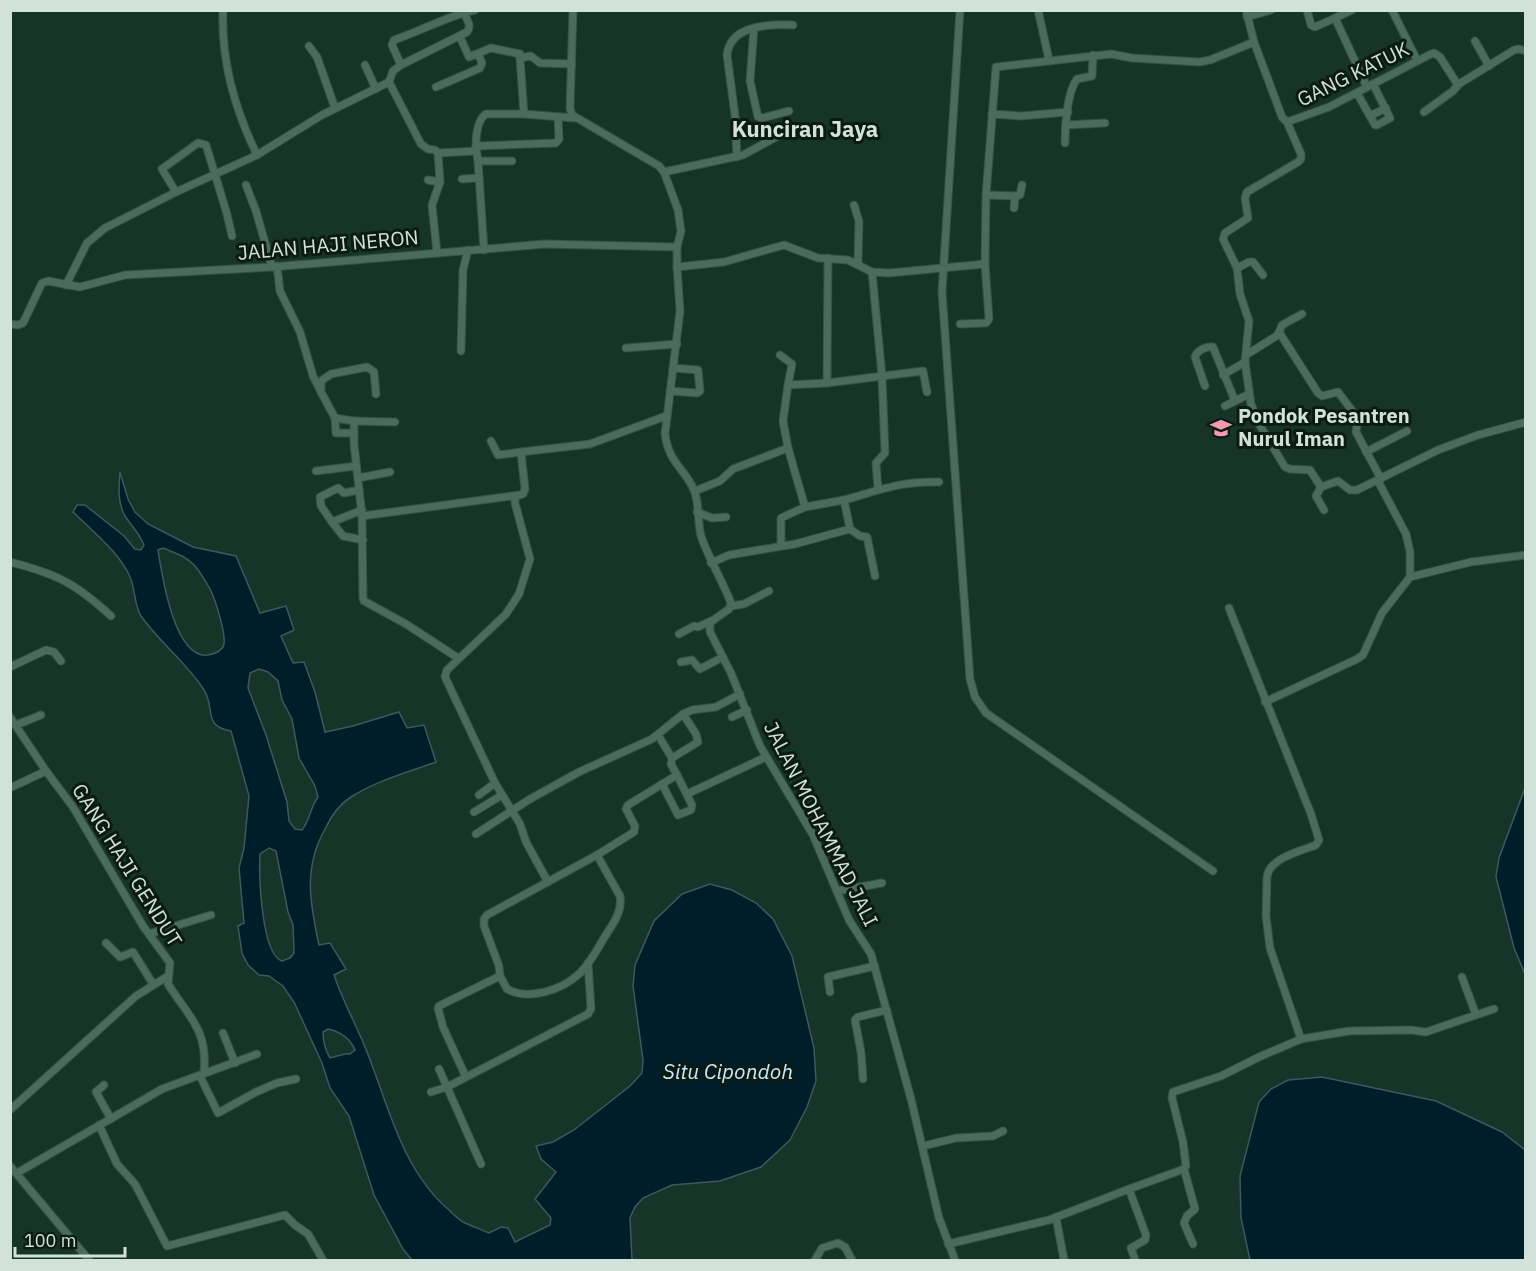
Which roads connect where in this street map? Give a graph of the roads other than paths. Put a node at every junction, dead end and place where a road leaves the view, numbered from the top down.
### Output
1 (224, 10) edge
2 (476, 10) edge
3 (573, 10) edge
4 (960, 10) edge
5 (1038, 10) edge
6 (1271, 10) edge
7 (1307, 10) edge
8 (1352, 10) edge
9 (1392, 10) edge
10 (464, 13) junction
11 (1246, 14) edge
12 (1335, 18) junction
13 (793, 25) dead end
14 (754, 28) junction
15 (459, 37) junction
16 (1475, 41) dead end
17 (1254, 42) junction
18 (309, 46) dead end
19 (1526, 51) edge
20 (478, 54) junction
21 (1093, 56) junction
22 (520, 58) junction
23 (1049, 60) junction
24 (1417, 60) junction
25 (365, 64) dead end
26 (572, 64) junction
27 (401, 65) junction
28 (1489, 66) junction
29 (390, 82) junction
30 (1459, 84) junction
31 (1370, 86) junction
32 (436, 87) dead end
33 (376, 89) junction
34 (1357, 93) junction
35 (335, 108) junction
36 (1386, 108) junction
37 (789, 111) dead end
38 (1068, 112) junction
39 (1424, 112) dead end
40 (524, 114) junction
41 (992, 114) junction
42 (1370, 116) junction
43 (558, 117) junction
44 (574, 118) junction
45 (1287, 122) junction
46 (1106, 123) dead end
47 (1066, 125) junction
48 (797, 128) dead end
49 (1065, 143) dead end
50 (476, 149) junction
51 (438, 153) junction
52 (257, 155) junction
53 (737, 157) junction
54 (512, 160) dead end
55 (478, 161) junction
56 (664, 172) junction
57 (215, 174) junction
58 (478, 178) junction
59 (462, 179) dead end
60 (428, 180) dead end
61 (440, 182) junction
62 (246, 185) dead end
63 (1022, 185) dead end
64 (176, 192) junction
65 (986, 195) junction
66 (1016, 196) junction
67 (854, 205) dead end
68 (1014, 208) dead end
69 (232, 236) dead end
70 (677, 247) junction
71 (468, 250) junction
72 (484, 250) junction
73 (437, 253) junction
74 (828, 258) junction
75 (858, 264) junction
76 (985, 264) junction
77 (274, 266) junction
78 (677, 267) junction
79 (942, 268) junction
80 (1237, 268) junction
81 (872, 272) junction
82 (1263, 275) dead end
83 (66, 285) junction
84 (1302, 314) dead end
85 (10, 324) edge
86 (960, 324) dead end
87 (1279, 332) junction
88 (677, 344) junction
89 (626, 348) dead end
90 (461, 351) dead end
91 (780, 355) dead end
92 (1246, 359) junction
93 (673, 368) junction
94 (1223, 375) junction
95 (882, 376) junction
96 (827, 383) junction
97 (788, 385) junction
98 (1205, 386) dead end
99 (670, 391) junction
100 (321, 392) junction
101 (927, 392) dead end
102 (376, 394) dead end
103 (1249, 394) junction
104 (1235, 401) junction
105 (1225, 406) dead end
106 (666, 416) junction
107 (334, 418) junction
108 (354, 421) junction
109 (395, 422) dead end
110 (1526, 422) edge
111 (1407, 430) dead end
112 (354, 433) junction
113 (491, 441) dead end
114 (788, 448) junction
115 (521, 452) junction
116 (1366, 452) junction
117 (356, 466) junction
118 (316, 471) dead end
119 (390, 472) dead end
120 (358, 478) junction
121 (1379, 480) junction
122 (939, 482) dead end
123 (1321, 487) junction
124 (878, 489) junction
125 (359, 490) junction
126 (695, 491) junction
127 (515, 496) junction
128 (844, 500) junction
129 (805, 507) junction
130 (1324, 510) dead end
131 (697, 512) junction
132 (362, 513) junction
133 (726, 517) dead end
134 (332, 522) junction
135 (850, 529) junction
136 (363, 540) junction
137 (780, 545) junction
138 (1526, 555) edge
139 (10, 562) edge
140 (711, 563) junction
141 (875, 576) dead end
142 (1410, 577) junction
143 (769, 591) dead end
144 (730, 606) junction
145 (1229, 608) dead end
146 (111, 616) dead end
147 (712, 621) junction
148 (679, 634) dead end
149 (723, 657) junction
150 (458, 658) junction
151 (61, 661) dead end
152 (681, 662) dead end
153 (10, 667) edge
154 (740, 693) junction
155 (1265, 702) junction
156 (747, 710) junction
157 (683, 714) junction
158 (41, 715) dead end
159 (10, 717) edge
160 (732, 717) dead end
161 (16, 725) junction
162 (658, 735) junction
163 (766, 757) junction
164 (672, 758) junction
165 (46, 771) junction
166 (677, 775) junction
167 (495, 783) junction
168 (662, 784) junction
169 (12, 788) edge
170 (687, 794) junction
171 (479, 795) dead end
172 (502, 795) junction
173 (513, 811) junction
174 (474, 812) dead end
175 (476, 834) dead end
176 (597, 855) junction
177 (1213, 871) dead end
178 (548, 882) junction
179 (882, 883) dead end
180 (837, 891) junction
181 (211, 915) dead end
182 (149, 934) junction
183 (106, 943) dead end
184 (588, 963) junction
185 (875, 966) junction
186 (168, 976) junction
187 (500, 976) junction
188 (1462, 977) dead end
189 (153, 984) junction
190 (830, 992) dead end
191 (1494, 1009) dead end
192 (887, 1010) junction
193 (1476, 1015) junction
194 (223, 1033) dead end
195 (1301, 1039) junction
196 (257, 1054) dead end
197 (235, 1063) junction
198 (439, 1069) dead end
199 (202, 1074) junction
200 (465, 1075) junction
201 (863, 1078) dead end
202 (296, 1079) dead end
203 (104, 1085) dead end
204 (447, 1087) junction
205 (431, 1092) dead end
206 (10, 1110) edge
207 (111, 1119) junction
208 (99, 1125) junction
209 (1003, 1131) dead end
210 (923, 1146) junction
211 (481, 1164) dead end
212 (10, 1166) edge
213 (1184, 1169) junction
214 (17, 1173) junction
215 (1129, 1189) junction
216 (1056, 1217) junction
217 (948, 1244) junction
218 (1192, 1244) dead end
219 (89, 1260) edge
220 (323, 1260) edge
221 (814, 1260) edge
222 (852, 1260) edge
223 (955, 1260) edge
224 (1064, 1260) edge
225 (1135, 1260) edge

1 - 52 street
2 - 10 street
3 - 26 street
4 - 79 street
5 - 23 street
6 - 11 street
7 - 12 street
8 - 12 street
9 - 24 street
10 - 15 street
10 - 27 street
11 - 17 street, GANG KATUK
12 - 31 street
13 - 14 street
14 - 37 street
14 - 53 street
15 - 20 street
15 - 27 street
16 - 28 street
17 - 21 street
17 - 45 street, GANG KATUK
18 - 35 street
19 - 28 street
20 - 22 street
20 - 32 street
21 - 23 street
21 - 38 street
22 - 26 street
22 - 40 street
23 - 41 street
24 - 30 street, GANG KATUK
24 - 31 street, GANG KATUK
25 - 33 street
26 - 44 street
27 - 29 street
28 - 30 street
29 - 33 street
29 - 51 street
30 - 39 street
31 - 34 street, GANG KATUK
31 - 36 street
33 - 35 street
34 - 42 street
34 - 45 street, GANG KATUK
35 - 52 street
36 - 42 street
36 - 42 street
38 - 41 street
38 - 47 street
40 - 43 street
40 - 50 street
41 - 65 street
43 - 44 street
43 - 50 street
44 - 56 street
45 - 80 street
46 - 47 street
47 - 49 street
48 - 53 street
50 - 51 street
50 - 55 street
51 - 61 street
52 - 57 street
53 - 56 street
54 - 55 street
55 - 58 street
56 - 70 street
57 - 64 street
57 - 64 street
57 - 69 street
58 - 59 street
58 - 72 street
60 - 61 street
61 - 73 street
62 - 77 street
63 - 66 street
64 - 83 street
65 - 66 street
65 - 76 street
66 - 68 street
67 - 75 street
70 - 72 street, JALAN HAJI NERON
70 - 78 street
71 - 72 street, JALAN HAJI NERON
71 - 73 street, JALAN HAJI NERON
71 - 90 street
73 - 77 street, JALAN HAJI NERON
74 - 75 street
74 - 78 street
74 - 96 street
75 - 81 street
76 - 79 street
76 - 86 street
77 - 83 street, JALAN HAJI NERON
77 - 100 street
78 - 88 street
79 - 81 street
79 - 177 street
80 - 82 street
80 - 92 street
81 - 95 street
83 - 85 street, JALAN HAJI NERON
84 - 87 street
87 - 92 street
87 - 116 street
88 - 89 street
88 - 93 street
91 - 97 street
92 - 94 street
92 - 103 street
93 - 99 street
93 - 99 street
94 - 98 street
94 - 104 street
95 - 96 street
95 - 101 street
95 - 124 street
96 - 97 street
97 - 114 street
99 - 106 street
100 - 102 street
100 - 107 street
103 - 104 street
103 - 123 street
104 - 105 street
106 - 115 street
106 - 126 street
107 - 108 street
107 - 112 street
108 - 109 street
108 - 112 street
110 - 121 street
111 - 116 street
112 - 117 street
113 - 115 street
114 - 126 street
114 - 129 street
115 - 127 street
116 - 121 street
117 - 118 street
117 - 120 street
119 - 120 street
120 - 125 street
121 - 123 street
121 - 142 street
122 - 124 street
123 - 130 street
124 - 128 street
125 - 132 street
125 - 134 street
126 - 131 street
127 - 132 street
127 - 150 street
128 - 129 street
128 - 135 street
129 - 137 street
131 - 133 street
131 - 140 street
132 - 134 street
132 - 136 street
134 - 136 street
135 - 137 street
135 - 141 street
136 - 150 street
137 - 140 street
138 - 142 street
139 - 146 street
140 - 144 street
142 - 155 street
143 - 144 street
144 - 147 street
145 - 155 street
147 - 148 street
147 - 149 street, JALAN MOHAMMAD JALI
149 - 152 street
149 - 154 street, JALAN MOHAMMAD JALI
150 - 167 street
151 - 153 street
154 - 156 street, JALAN MOHAMMAD JALI
154 - 157 street
155 - 195 street
156 - 160 street
156 - 163 street, JALAN MOHAMMAD JALI
157 - 162 street
157 - 164 street
158 - 161 street
159 - 161 street, GANG HAJI GENDUT
161 - 165 street, GANG HAJI GENDUT
162 - 164 street
162 - 173 street
163 - 170 street
163 - 180 street, JALAN MOHAMMAD JALI
164 - 166 street
165 - 169 street
165 - 182 street, GANG HAJI GENDUT
166 - 168 street
166 - 170 street
167 - 171 street
167 - 172 street
168 - 170 street
168 - 176 street
172 - 173 street
172 - 174 street
173 - 175 street
173 - 178 street
176 - 178 street
176 - 184 street
178 - 187 street
179 - 180 street
180 - 185 street, JALAN MOHAMMAD JALI
181 - 182 street
182 - 186 street, GANG HAJI GENDUT
183 - 189 street
184 - 187 street
184 - 200 street
185 - 190 street
185 - 192 street, JALAN MOHAMMAD JALI
186 - 189 street
186 - 199 street, GANG HAJI GENDUT
187 - 200 street
188 - 193 street
189 - 206 street
191 - 193 street
192 - 201 street
192 - 210 street, JALAN MOHAMMAD JALI
193 - 195 street
194 - 197 street
195 - 213 street
196 - 197 street
197 - 199 street
198 - 204 street
199 - 202 street
199 - 207 street
200 - 204 street
203 - 207 street
204 - 205 street
204 - 211 street
207 - 208 street
208 - 214 street
208 - 220 street
209 - 210 street
210 - 217 street, JALAN MOHAMMAD JALI
212 - 214 street
213 - 215 street
213 - 218 street
214 - 219 street
215 - 216 street
215 - 225 street
216 - 217 street
216 - 224 street
217 - 223 street, JALAN MOHAMMAD JALI
221 - 222 street

